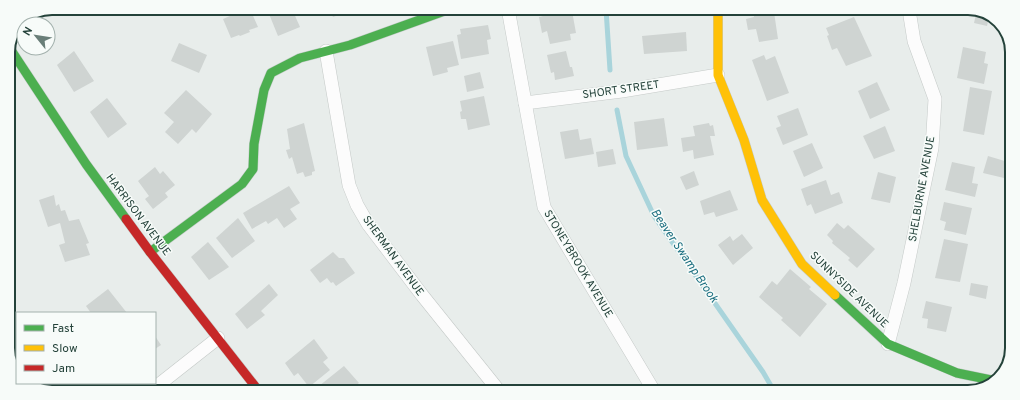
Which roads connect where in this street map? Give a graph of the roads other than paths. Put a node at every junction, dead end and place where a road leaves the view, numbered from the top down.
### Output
1 (433, 15) edge
2 (509, 15) edge
3 (718, 15) edge
4 (910, 15) edge
5 (326, 51) junction
6 (15, 56) edge
7 (718, 75) junction
8 (525, 103) junction
9 (150, 252) junction
10 (218, 338) junction
11 (888, 344) junction
12 (987, 379) edge
13 (158, 385) edge
14 (254, 385) edge
15 (494, 385) edge
16 (650, 385) edge

1 - 5 street
2 - 8 street, STONEYBROOK AVENUE
3 - 7 street, SUNNYSIDE AVENUE
4 - 11 street, SHELBURNE AVENUE
5 - 9 street
5 - 15 street, SHERMAN AVENUE
6 - 9 street, HARRISON AVENUE
7 - 8 street, SHORT STREET
7 - 11 street, SUNNYSIDE AVENUE
8 - 16 street, STONEYBROOK AVENUE
9 - 10 street, HARRISON AVENUE
10 - 13 street
10 - 14 street, HARRISON AVENUE
11 - 12 street, SUNNYSIDE AVENUE

